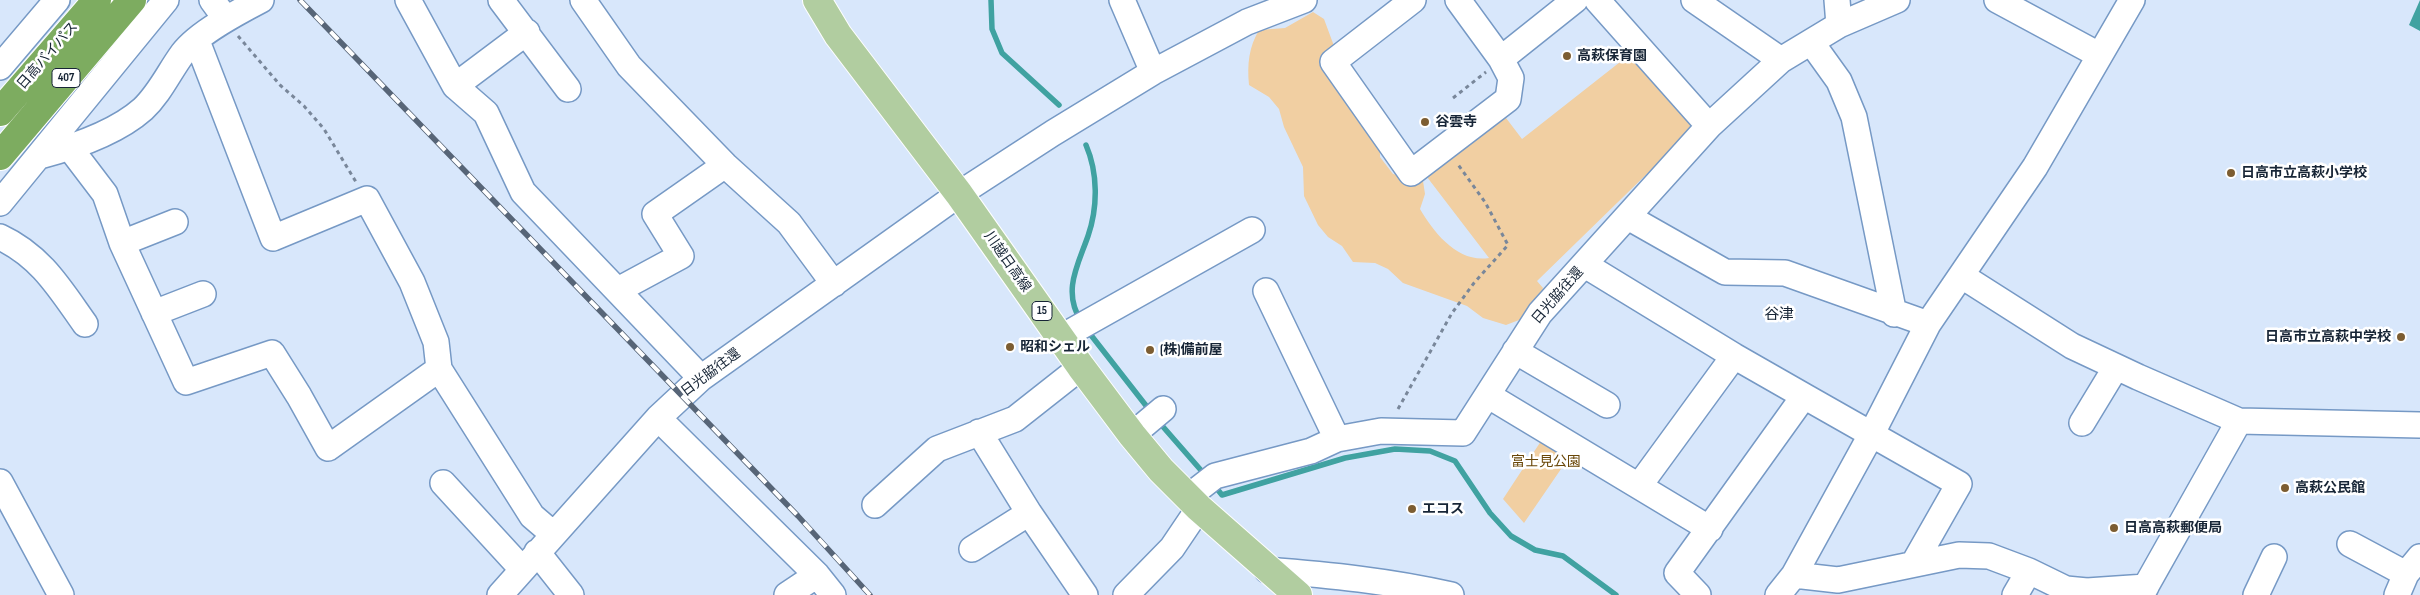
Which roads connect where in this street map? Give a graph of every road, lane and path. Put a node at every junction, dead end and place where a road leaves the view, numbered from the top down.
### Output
1 (57, 0) edge
2 (97, 0) edge
3 (132, 0) edge
4 (166, 0) edge
5 (261, 0) edge
6 (408, 0) edge
7 (501, 0) edge
8 (583, 0) edge
9 (817, 0) edge
10 (1122, 0) edge
11 (1304, 0) edge
12 (1413, 0) edge
13 (1458, 0) edge
14 (1575, 0) edge
15 (1598, 0) edge
16 (1694, 0) edge
17 (1837, 0) edge
18 (1897, 0) edge
19 (1998, 0) edge
20 (2132, 0) edge
21 (219, 10) edge
22 (1839, 25) junction
23 (527, 32) junction
24 (197, 41) junction
25 (1811, 42) junction
26 (2099, 55) junction
27 (1502, 59) junction
28 (1781, 60) junction
29 (0, 67) edge
30 (1153, 72) junction
31 (455, 86) junction
32 (568, 89) dead end
33 (1454, 98) dead end
34 (0, 112) edge
35 (1709, 126) junction
36 (70, 148) junction
37 (1446, 148) junction
38 (0, 156) edge
39 (40, 156) junction
40 (725, 165) junction
41 (959, 194) junction
42 (367, 199) junction
43 (1, 202) edge
44 (1628, 217) junction
45 (175, 222) dead end
46 (1252, 230) dead end
47 (0, 238) edge
48 (122, 243) junction
49 (1585, 264) junction
50 (1962, 276) junction
51 (834, 284) junction
52 (618, 290) junction
53 (1266, 291) dead end
54 (203, 294) dead end
55 (154, 313) junction
56 (1894, 314) junction
57 (85, 324) dead end
58 (1928, 324) junction
59 (1066, 334) junction
60 (1515, 351) junction
61 (1734, 356) junction
62 (1081, 367) junction
63 (2116, 367) junction
64 (439, 369) junction
65 (701, 378) junction
66 (1489, 396) junction
67 (1804, 396) junction
68 (1607, 405) dead end
69 (1163, 410) dead end
70 (658, 418) junction
71 (2239, 421) junction
72 (2082, 423) dead end
73 (2420, 425) edge
74 (1137, 430) junction
75 (1387, 431) junction
76 (979, 432) junction
77 (1871, 435) junction
78 (1337, 439) junction
79 (0, 482) edge
80 (443, 483) dead end
81 (1640, 486) junction
82 (1201, 492) junction
83 (875, 505) dead end
84 (7, 510) edge
85 (1029, 513) junction
86 (1710, 529) junction
87 (2350, 544) dead end
88 (972, 549) dead end
89 (537, 552) junction
90 (2274, 557) dead end
91 (1914, 563) junction
92 (1268, 570) junction
93 (2029, 571) junction
94 (817, 575) junction
95 (1794, 575) junction
96 (2409, 579) edge
97 (1345, 586) edge
98 (2144, 591) edge
99 (61, 595) edge
100 (500, 595) edge
101 (570, 595) edge
102 (787, 595) edge
103 (833, 595) edge
104 (1085, 595) edge
105 (1126, 595) edge
106 (1298, 595) edge
107 (1451, 595) edge
108 (1698, 595) edge
109 (1778, 595) edge
110 (2015, 595) edge
111 (2256, 595) edge

1 - 29 street
2 - 34 highway, 日高バイパス / 407
3 - 38 highway, 日高バイパス / 407
4 - 39 street
5 - 21 street
6 - 31 street
7 - 23 street
8 - 40 street
9 - 41 main road, 川越日高線 / 15
10 - 30 street
11 - 30 street, 日光脇往還
12 - 37 street
13 - 27 street
14 - 27 street
15 - 35 street
16 - 28 street
17 - 22 street
18 - 22 street, 日光脇往還
19 - 26 street
20 - 26 street
21 - 24 street
21 - 42 path
22 - 25 street, 日光脇往還
23 - 31 street
23 - 32 street
24 - 36 street
24 - 42 street
25 - 28 street, 日光脇往還
25 - 56 street
26 - 50 street
27 - 33 path
27 - 37 street
28 - 35 street, 日光脇往還
30 - 41 street, 日光脇往還
31 - 52 street
35 - 44 street, 日光脇往還
36 - 39 street
36 - 48 street
37 - 75 path
39 - 43 street
40 - 51 street
40 - 52 street
41 - 51 street, 日光脇往還
41 - 59 main road, 川越日高線 / 15
42 - 64 street
43 - 47 street
44 - 49 street, 日光脇往還
44 - 56 street
45 - 48 street
46 - 59 street
47 - 57 street
48 - 55 street
49 - 60 street, 日光脇往還
49 - 61 street
50 - 58 street
50 - 63 street
51 - 65 street, 日光脇往還
52 - 65 street
53 - 78 street
54 - 55 street
55 - 64 street
56 - 58 street
58 - 77 street
59 - 62 main road, 川越日高線 / 15
60 - 66 street, 日光脇往還
60 - 68 street
61 - 67 street
61 - 81 street
62 - 74 main road, 川越日高線 / 15
62 - 76 street
63 - 71 street
63 - 72 street
64 - 89 street
65 - 70 street, 日光脇往還
66 - 75 street, 日光脇往還
66 - 81 street
67 - 77 street
67 - 86 street
69 - 74 street
70 - 89 street, 日光脇往還
70 - 94 street
71 - 73 street
71 - 98 street
74 - 82 main road, 川越日高線 / 15
75 - 78 street, 日光脇往還
76 - 83 street
76 - 85 street
77 - 91 street
77 - 95 street
78 - 82 street, 日光脇往還
79 - 84 street
80 - 89 street
81 - 86 street
82 - 92 main road, 川越日高線 / 15
82 - 105 street
84 - 99 street
85 - 88 street
85 - 104 street
86 - 108 street
87 - 96 street
89 - 100 street, 日光脇往還
89 - 101 street
90 - 111 street
91 - 93 street
91 - 95 street
92 - 97 street
92 - 106 main road, 川越日高線 / 15
93 - 98 street
93 - 110 street
94 - 102 street
94 - 103 street
95 - 109 street
97 - 107 street

